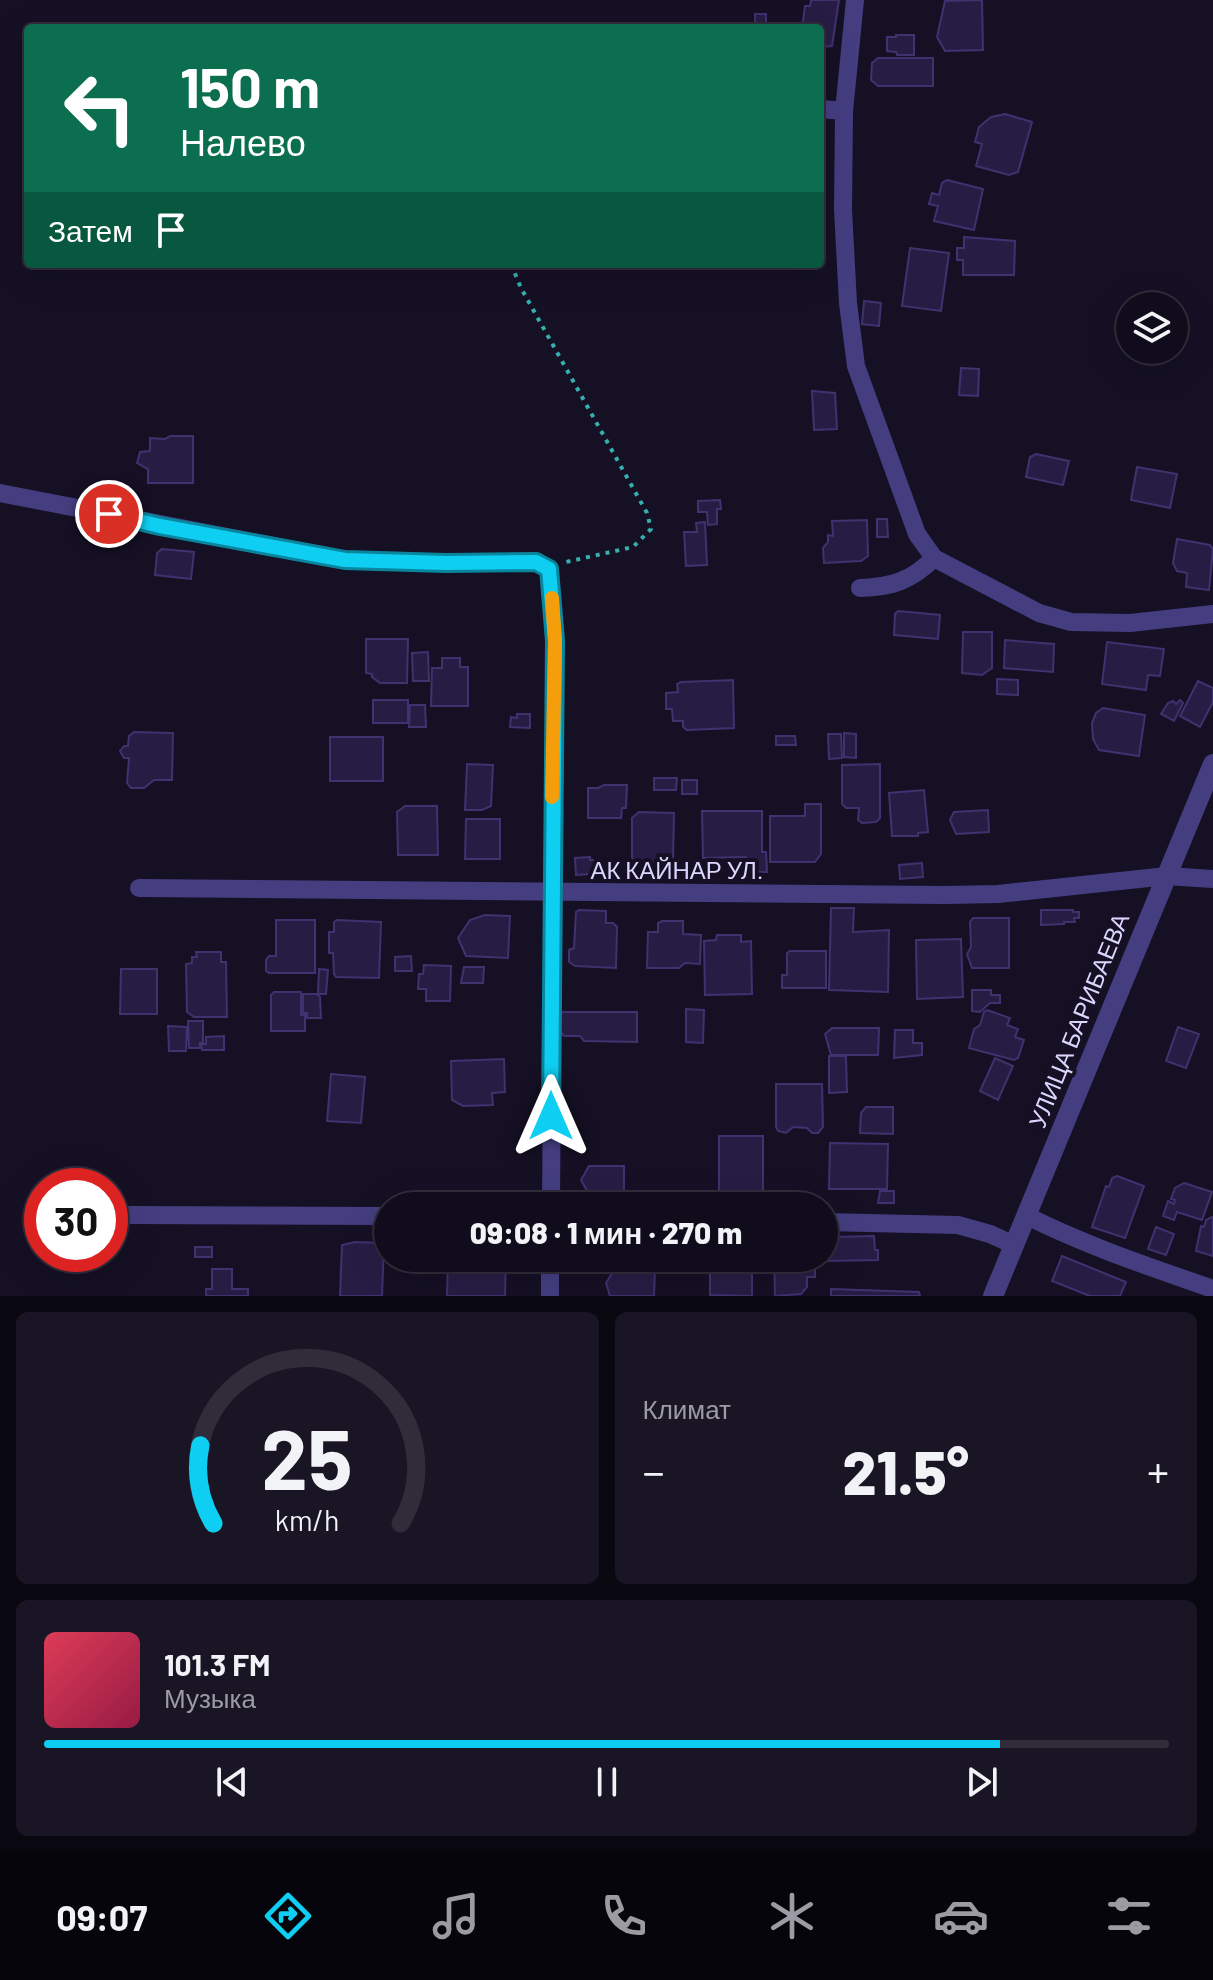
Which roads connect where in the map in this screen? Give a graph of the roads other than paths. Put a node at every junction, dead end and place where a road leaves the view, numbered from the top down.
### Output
1 (855, 0) edge
2 (824, 109) edge
3 (844, 111) junction
4 (0, 493) edge
5 (934, 558) junction
6 (860, 588) dead end
7 (1213, 614) edge
8 (1213, 764) edge
9 (1167, 876) junction
10 (1213, 879) edge
11 (139, 888) dead end
12 (551, 892) junction
13 (551, 1192) edge
14 (129, 1215) dead end
15 (374, 1216) edge
16 (1027, 1216) junction
17 (838, 1222) edge
18 (1014, 1245) junction
19 (550, 1272) edge
20 (1213, 1289) edge
21 (550, 1296) edge
22 (993, 1296) edge

1 - 3 street
2 - 3 street
3 - 5 street
4 - 12 street
5 - 6 street
5 - 7 street
8 - 9 street, УЛИЦА БАРИБАЕВА
9 - 10 street, АК КАЙНАР УЛ.
9 - 12 street, АК КАЙНАР УЛ.
9 - 16 street, УЛИЦА БАРИБАЕВА
11 - 12 street, АК КАЙНАР УЛ.
12 - 13 street
14 - 15 street
16 - 18 street, УЛИЦА БАРИБАЕВА
16 - 20 street
17 - 18 street
18 - 22 street, УЛИЦА БАРИБАЕВА
19 - 21 street

